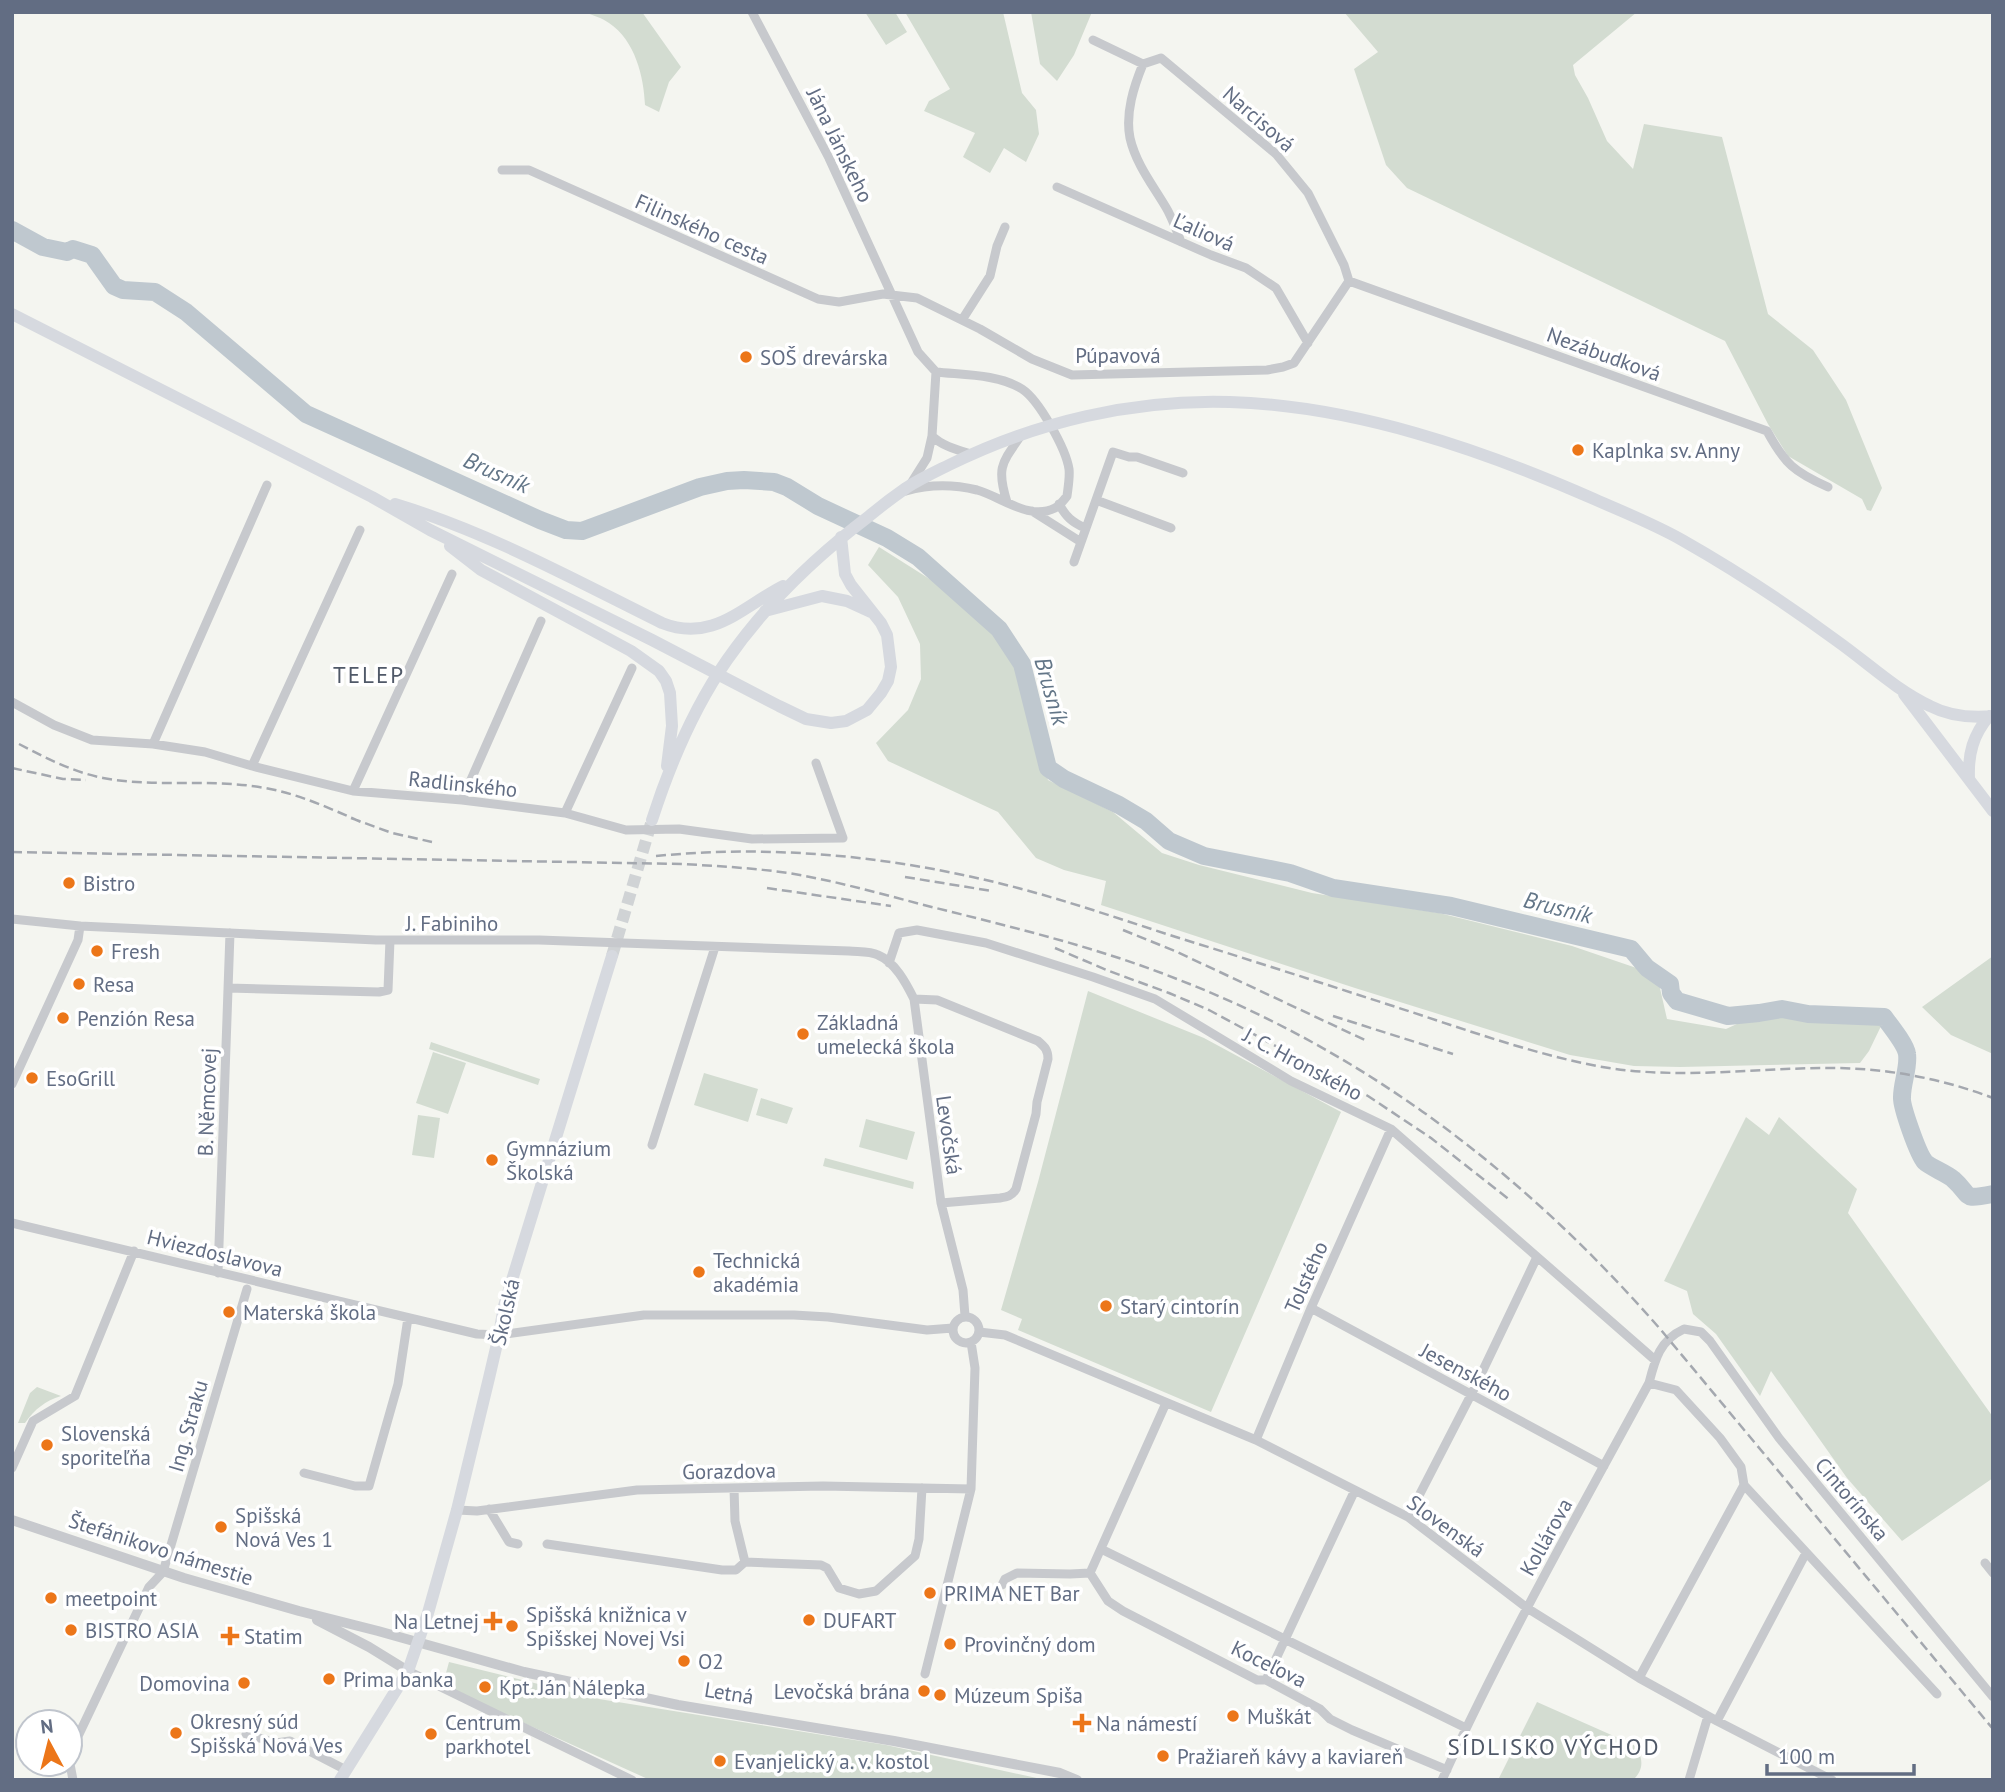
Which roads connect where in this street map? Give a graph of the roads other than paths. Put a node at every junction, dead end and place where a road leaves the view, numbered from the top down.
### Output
1 (752, 12) edge
2 (1093, 40) dead end
3 (1143, 64) junction
4 (502, 170) dead end
5 (1057, 187) dead end
6 (1005, 227) dead end
7 (1181, 242) junction
8 (1349, 281) junction
9 (892, 295) junction
10 (12, 314) edge
11 (962, 320) junction
12 (1308, 343) junction
13 (936, 372) junction
14 (1023, 434) junction
15 (932, 436) junction
16 (971, 454) junction
17 (1183, 472) dead end
18 (267, 485) dead end
19 (1828, 486) dead end
20 (903, 490) junction
21 (372, 497) junction
22 (1096, 500) junction
23 (1007, 502) junction
24 (1059, 504) junction
25 (1032, 511) junction
26 (1085, 528) junction
27 (1171, 528) dead end
28 (360, 530) dead end
29 (430, 530) junction
30 (842, 536) junction
31 (1081, 541) junction
32 (1074, 562) dead end
33 (452, 575) dead end
34 (793, 580) junction
35 (765, 611) junction
36 (871, 612) junction
37 (541, 621) dead end
38 (632, 668) dead end
39 (1900, 688) junction
40 (12, 702) edge
41 (1992, 718) edge
42 (153, 744) junction
43 (816, 763) dead end
44 (252, 766) junction
45 (1969, 778) junction
46 (665, 781) junction
47 (353, 791) junction
48 (462, 800) junction
49 (1993, 810) edge
50 (565, 813) junction
51 (652, 820) tunnel mouth
52 (12, 919) edge
53 (80, 926) junction
54 (230, 933) junction
55 (390, 940) junction
56 (715, 947) junction
57 (612, 956) tunnel mouth
58 (889, 963) junction
59 (228, 988) junction
60 (914, 999) junction
61 (12, 1084) edge
62 (1391, 1129) junction
63 (652, 1145) dead end
64 (941, 1203) junction
65 (12, 1223) edge
66 (134, 1251) junction
67 (1537, 1257) junction
68 (218, 1273) junction
69 (247, 1289) dead end
70 (1311, 1308) junction
71 (965, 1317) junction
72 (408, 1318) junction
73 (953, 1328) junction
74 (1684, 1329) joint
75 (979, 1332) junction
76 (499, 1335) junction
77 (971, 1342) junction
78 (1655, 1360) junction
79 (1649, 1382) junction
80 (1471, 1394) junction
81 (1166, 1403) junction
82 (1256, 1440) junction
83 (1604, 1466) junction
84 (12, 1468) edge
85 (304, 1473) dead end
86 (1744, 1485) junction
87 (734, 1488) junction
88 (922, 1488) junction
89 (971, 1489) junction
90 (1354, 1490) junction
91 (489, 1509) junction
92 (457, 1510) junction
93 (1408, 1517) junction
94 (12, 1520) edge
95 (518, 1544) dead end
96 (547, 1544) dead end
97 (1101, 1549) junction
98 (1806, 1553) junction
99 (745, 1562) junction
100 (1985, 1563) dead end
101 (163, 1572) junction
102 (1090, 1573) junction
103 (1993, 1573) edge
104 (1002, 1585) dead end
105 (1527, 1608) junction
106 (299, 1611) junction
107 (1285, 1639) junction
108 (418, 1642) junction
109 (408, 1671) junction
110 (925, 1674) dead end
111 (1639, 1678) junction
112 (1266, 1680) junction
113 (1937, 1694) dead end
114 (1993, 1697) edge
115 (1708, 1716) junction
116 (1717, 1721) junction
117 (84, 1724) edge
118 (1466, 1728) junction
119 (246, 1734) dead end
120 (1447, 1770) junction
121 (343, 1775) edge
122 (1832, 1779) edge
123 (632, 1780) edge
124 (1077, 1780) edge
125 (1442, 1780) edge
126 (1689, 1780) edge

1 - 9 street, Jána Jánskeho
2 - 3 street
3 - 7 street
3 - 8 street, Narcisová
4 - 9 street, Filinského cesta
5 - 7 street, Ľaliová
6 - 11 street
7 - 12 street, Ľaliová
8 - 12 street
8 - 19 street, Nezábudková
9 - 11 street, Púpavová
9 - 13 street, Jána Jánskeho
10 - 21 main road
11 - 12 street, Púpavová
13 - 15 street
13 - 24 street
14 - 16 main road
14 - 23 street
14 - 39 main road
15 - 16 street
15 - 20 street
16 - 20 main road
17 - 22 street
18 - 42 street
20 - 23 street
20 - 30 main road
21 - 29 main road
21 - 34 main road
22 - 26 street
22 - 27 street
23 - 25 street
24 - 25 street
24 - 26 street
25 - 31 street
26 - 31 street
28 - 44 street
29 - 36 main road
29 - 46 main road
30 - 34 main road
30 - 36 main road
31 - 32 street
33 - 47 street
34 - 35 main road
35 - 36 main road
35 - 46 main road
37 - 48 street
38 - 50 street
39 - 41 main road
39 - 45 main road
40 - 42 street, Radlinského
41 - 45 main road
42 - 44 street, Radlinského
43 - 50 street, Radlinského
44 - 47 street, Radlinského
45 - 49 main road
46 - 51 main road
47 - 48 street, Radlinského
48 - 50 street, Radlinského
52 - 53 street, J. Fabiniho
53 - 54 street, J. Fabiniho
53 - 61 street
54 - 55 street, J. Fabiniho
54 - 59 street, B. Němcovej
55 - 56 street, J. Fabiniho
55 - 59 street
56 - 58 street, J. Fabiniho
56 - 63 street
57 - 76 main road, Školská
58 - 60 street, Levočská
58 - 62 street, J. C. Hronského
59 - 68 street, B. Němcovej
60 - 64 street, Levočská
60 - 64 street
62 - 67 street, J. C. Hronského
62 - 70 street, Tolstého
64 - 71 street, Levočská
65 - 66 street, Hviezdoslavova
66 - 68 street, Hviezdoslavova
66 - 84 street
67 - 78 street, J. C. Hronského
67 - 80 street
68 - 72 street, Hviezdoslavova
69 - 101 street, Ing. Straku
70 - 80 street, Jesenského
70 - 82 street, Tolstého
71 - 73 street
71 - 75 street
72 - 76 street, Hviezdoslavova
72 - 85 street
73 - 76 street, Hviezdoslavova
73 - 77 street
74 - 78 street, Kollárova
74 - 114 street, Cintorínska
75 - 77 street
75 - 81 street, Slovenská
76 - 92 main road, Školská
77 - 89 street
78 - 79 street, Kollárova
79 - 83 street, Kollárova
79 - 86 street
80 - 83 street, Jesenského
80 - 93 street
81 - 82 street, Slovenská
81 - 97 street
82 - 90 street, Slovenská
83 - 105 street, Kollárova
86 - 98 street
86 - 111 street
87 - 88 street, Gorazdova
87 - 91 street, Gorazdova
87 - 99 street
88 - 89 street, Gorazdova
88 - 99 street
89 - 110 street
90 - 93 street, Slovenská
90 - 107 street
91 - 92 street, Gorazdova
91 - 95 street
92 - 108 main road, Školská
93 - 105 street, Slovenská
94 - 101 street, Štefánikovo námestie
96 - 99 street
97 - 102 street
97 - 107 street, Koceľova
98 - 113 street
98 - 116 street
100 - 103 street
101 - 106 street, Štefánikovo námestie
101 - 117 street, Ing. Straku
102 - 104 street
102 - 112 street, Koceľova
105 - 111 street, Slovenská
105 - 118 street, Kollárova
106 - 108 street, Štefánikovo námestie
106 - 109 street, Štefánikovo námestie
107 - 112 street
107 - 118 street, Koceľova
108 - 109 main road, Školská
108 - 124 street, Letná
109 - 121 main road, Školská
109 - 123 street
111 - 115 street, Slovenská
112 - 120 street, Koceľova
115 - 116 street, Slovenská
115 - 126 street
116 - 122 street, Slovenská
118 - 120 street, Kollárova
119 - 121 street
120 - 125 street, Kollárova

